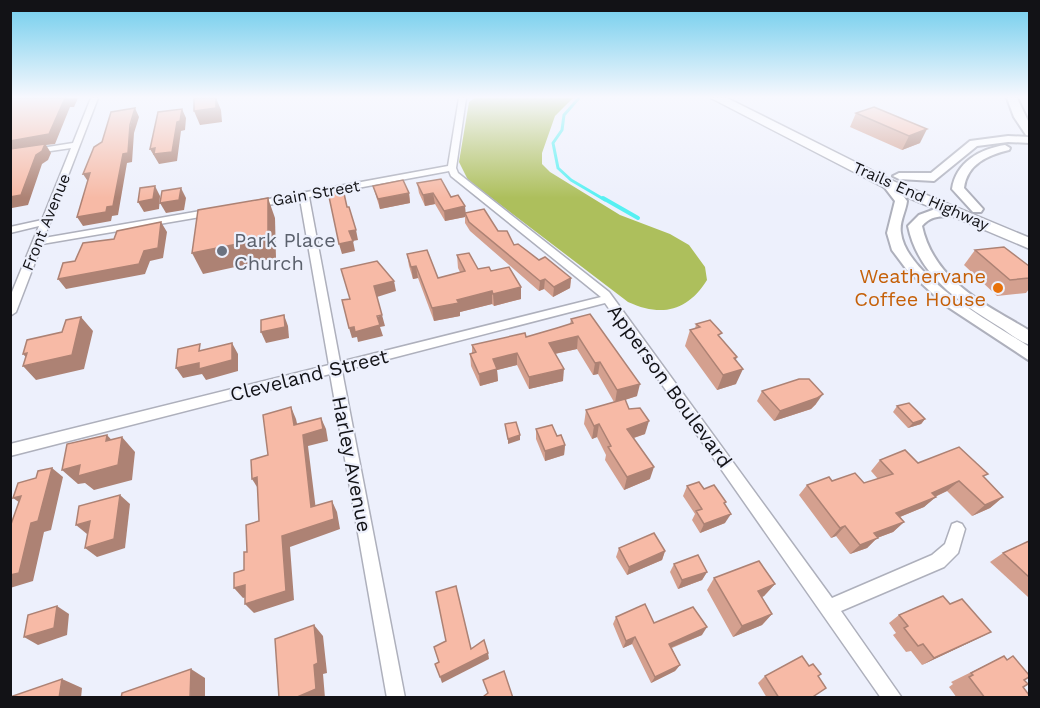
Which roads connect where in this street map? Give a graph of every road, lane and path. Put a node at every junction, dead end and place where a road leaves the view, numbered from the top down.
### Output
1 (82, 131) edge
2 (458, 131) edge
3 (788, 131) edge
4 (800, 131) edge
5 (1029, 140) edge
6 (77, 145) junction
7 (1029, 147) edge
8 (10, 156) edge
9 (452, 168) junction
10 (894, 180) junction
11 (304, 195) junction
12 (247, 206) edge
13 (226, 209) edge
14 (977, 209) junction
15 (955, 212) junction
16 (46, 222) junction
17 (10, 230) edge
18 (1029, 230) edge
19 (39, 242) junction
20 (1029, 244) edge
21 (608, 299) junction
22 (10, 312) edge
23 (1029, 339) edge
24 (1029, 355) edge
25 (334, 369) junction
26 (10, 450) edge
27 (957, 529) dead end
28 (829, 608) junction
29 (396, 698) edge
30 (893, 698) edge

1 - 6 street, Front Avenue
2 - 9 street
3 - 10 highway, Trails End Highway
4 - 10 highway, Trails End Highway
5 - 10 main road
6 - 8 street
6 - 16 street, Front Avenue
7 - 14 main road
9 - 11 street, Gain Street
9 - 21 street, Apperson Boulevard
10 - 14 highway, Trails End Highway
10 - 15 highway, Trails End Highway
10 - 24 main road
11 - 12 street, Gain Street
11 - 25 street, Harley Avenue
13 - 19 street
14 - 18 highway, Trails End Highway
15 - 20 highway, Trails End Highway
15 - 23 main road
16 - 17 street
16 - 19 street, Front Avenue
19 - 22 street, Front Avenue
21 - 25 street, Cleveland Street
21 - 28 street, Apperson Boulevard
25 - 26 street, Cleveland Street
25 - 29 street, Harley Avenue
27 - 28 street
28 - 30 street, Apperson Boulevard

